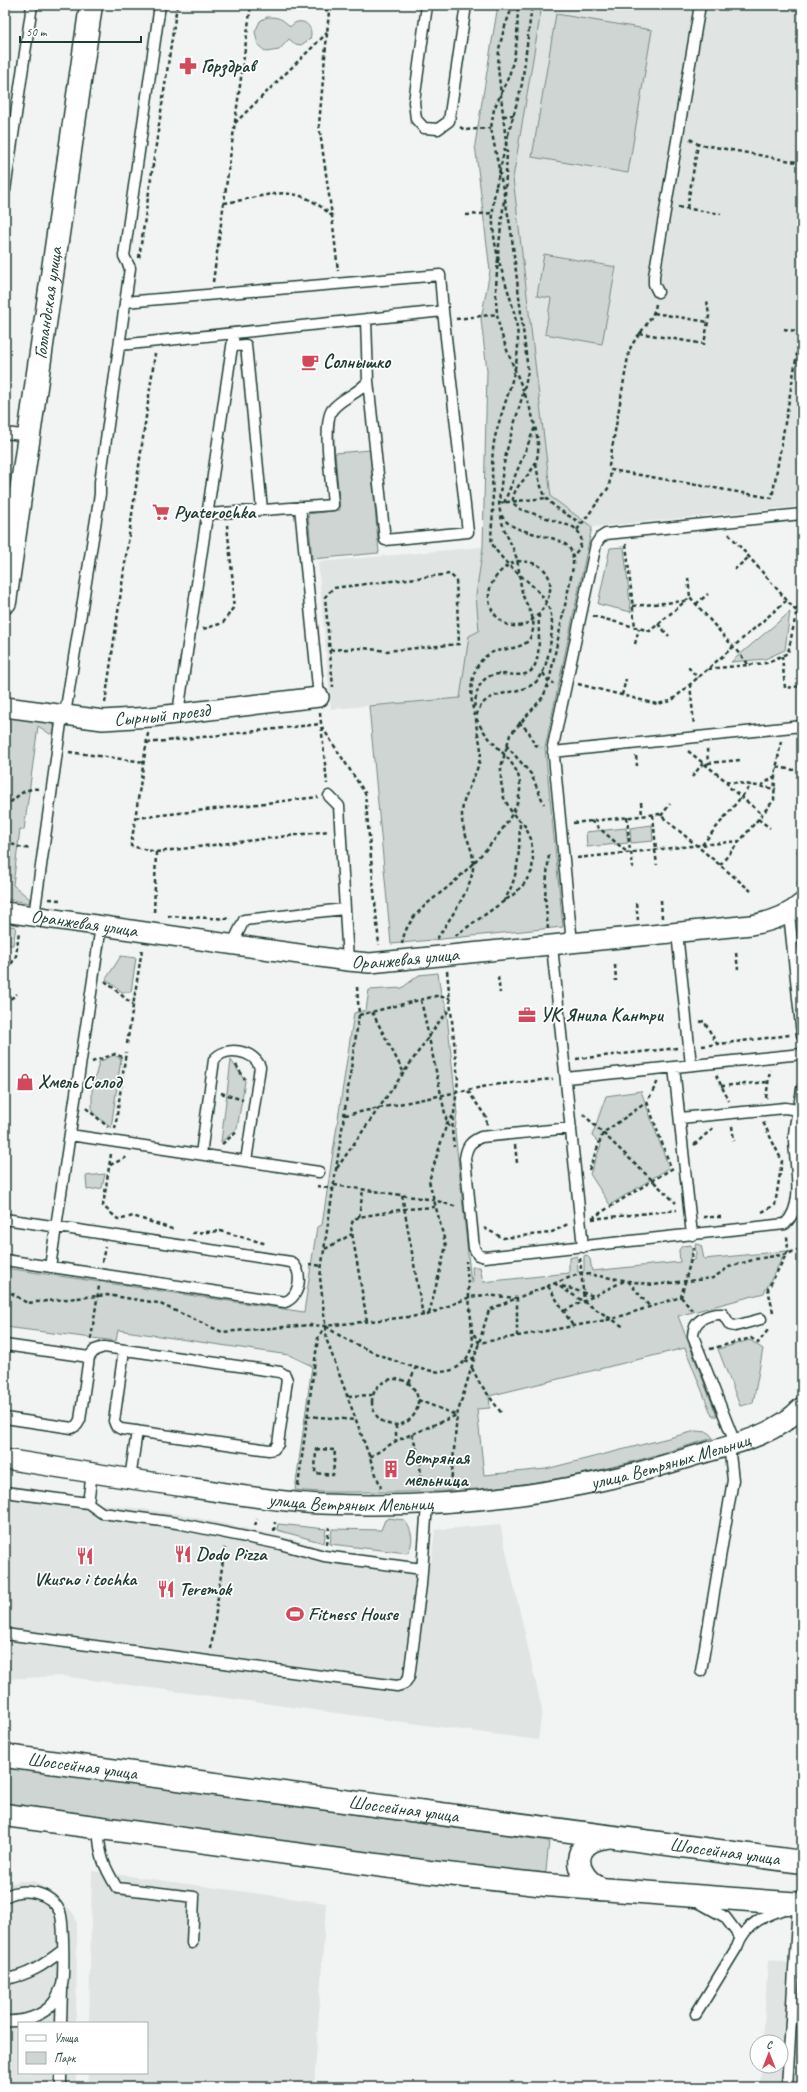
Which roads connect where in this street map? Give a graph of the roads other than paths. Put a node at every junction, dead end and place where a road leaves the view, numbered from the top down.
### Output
1 (32, 5) edge
2 (81, 5) edge
3 (91, 5) edge
4 (160, 5) edge
5 (426, 5) edge
6 (466, 5) edge
7 (700, 5) edge
8 (7, 167) edge
9 (5, 190) edge
10 (658, 292) road end
11 (125, 302) junction
12 (443, 315) junction
13 (366, 319) junction
14 (234, 333) junction
15 (120, 345) junction
16 (232, 346) junction
17 (368, 381) junction
18 (19, 435) edge
19 (300, 507) junction
20 (262, 510) junction
21 (207, 514) junction
22 (802, 514) edge
23 (5, 543) edge
24 (5, 602) edge
25 (319, 697) joint
26 (5, 706) edge
27 (178, 713) junction
28 (64, 716) junction
29 (802, 726) edge
30 (549, 751) junction
31 (329, 796) road end
32 (796, 908) edge
33 (344, 909) junction
34 (5, 912) edge
35 (27, 921) junction
36 (101, 926) junction
37 (670, 927) junction
38 (551, 939) junction
39 (572, 943) junction
40 (232, 945) junction
41 (348, 962) junction
42 (802, 1035) edge
43 (802, 1054) edge
44 (691, 1065) junction
45 (670, 1067) junction
46 (566, 1078) junction
47 (802, 1089) edge
48 (798, 1110) junction
49 (680, 1118) junction
50 (571, 1128) junction
51 (70, 1135) junction
52 (204, 1155) junction
53 (246, 1161) junction
54 (318, 1172) dead end
55 (5, 1219) edge
56 (56, 1227) junction
57 (692, 1235) junction
58 (581, 1247) junction
59 (5, 1260) edge
60 (50, 1267) junction
61 (761, 1319) dead end
62 (5, 1345) edge
63 (124, 1350) junction
64 (89, 1357) junction
65 (802, 1407) edge
66 (5, 1418) edge
67 (137, 1431) junction
68 (732, 1444) junction
69 (5, 1459) edge
70 (92, 1473) junction
71 (130, 1479) junction
72 (5, 1492) edge
73 (424, 1499) junction
74 (88, 1503) junction
75 (422, 1569) junction
76 (5, 1634) edge
77 (701, 1671) dead end
78 (5, 1756) edge
79 (5, 1815) edge
80 (98, 1828) junction
81 (552, 1829) junction
82 (606, 1836) junction
83 (802, 1862) edge
84 (546, 1885) junction
85 (601, 1889) junction
86 (687, 1896) junction
87 (5, 1897) edge
88 (800, 1904) edge
89 (740, 1938) junction
90 (192, 1943) dead end
91 (63, 1950) junction
92 (5, 1979) edge
93 (62, 1985) junction
94 (696, 2014) dead end
95 (5, 2021) edge
96 (62, 2022) edge
97 (61, 2074) edge
98 (61, 2087) edge
99 (787, 2087) edge

1 - 8 lane
2 - 18 main road, Голландская улица
3 - 18 main road, Голландская улица
4 - 11 lane
5 - 6 lane
7 - 10 lane
8 - 9 lane
11 - 12 lane
11 - 15 lane
12 - 13 lane
12 - 17 lane
13 - 14 lane
13 - 17 lane
14 - 15 lane
14 - 16 lane
15 - 28 lane
16 - 20 lane
16 - 21 lane
17 - 19 lane
18 - 23 main road, Голландская улица
18 - 24 main road, Голландская улица
19 - 20 lane
19 - 25 lane
20 - 21 lane
21 - 27 lane
22 - 30 lane
25 - 27 street, Сырный проезд
26 - 28 street, Сырный проезд
27 - 28 street, Сырный проезд
28 - 35 lane
29 - 30 lane
30 - 39 lane
31 - 33 lane
32 - 37 street, Оранжевая улица
32 - 42 lane
33 - 40 lane
33 - 41 lane
34 - 35 street, Оранжевая улица
35 - 36 street, Оранжевая улица
36 - 40 street, Оранжевая улица
36 - 51 lane
37 - 39 street, Оранжевая улица
37 - 44 lane
38 - 39 street, Оранжевая улица
38 - 41 street, Оранжевая улица
38 - 46 lane
40 - 41 street, Оранжевая улица
43 - 44 lane
44 - 45 lane
45 - 46 lane
45 - 49 lane
46 - 50 lane
47 - 48 lane
48 - 49 lane
48 - 57 lane
49 - 57 lane
50 - 58 lane
50 - 58 lane
51 - 52 lane
51 - 56 lane
52 - 53 lane
52 - 53 lane
53 - 54 lane
55 - 56 lane
56 - 60 lane
56 - 60 lane
57 - 58 lane
59 - 60 lane
61 - 68 lane
62 - 64 lane
63 - 64 lane
63 - 67 lane
63 - 67 lane
64 - 66 lane
65 - 68 street, улица Ветряных Мельниц
67 - 71 lane
68 - 73 street, улица Ветряных Мельниц
68 - 77 lane
69 - 70 street, улица Ветряных Мельниц
70 - 71 street, улица Ветряных Мельниц
70 - 74 lane
71 - 73 street, улица Ветряных Мельниц
72 - 74 lane
73 - 75 lane
74 - 75 lane
75 - 76 lane
78 - 81 main road, Шоссейная улица
79 - 80 main road
80 - 84 main road
80 - 90 lane
81 - 82 main road, Шоссейная улица
81 - 84 main road
82 - 83 main road, Шоссейная улица
82 - 85 main road
84 - 85 main road
85 - 86 main road
86 - 88 main road
86 - 89 lane
87 - 91 lane
88 - 89 lane
88 - 99 lane
89 - 94 lane
91 - 92 lane
91 - 93 lane
93 - 95 lane
93 - 96 lane
97 - 98 lane

